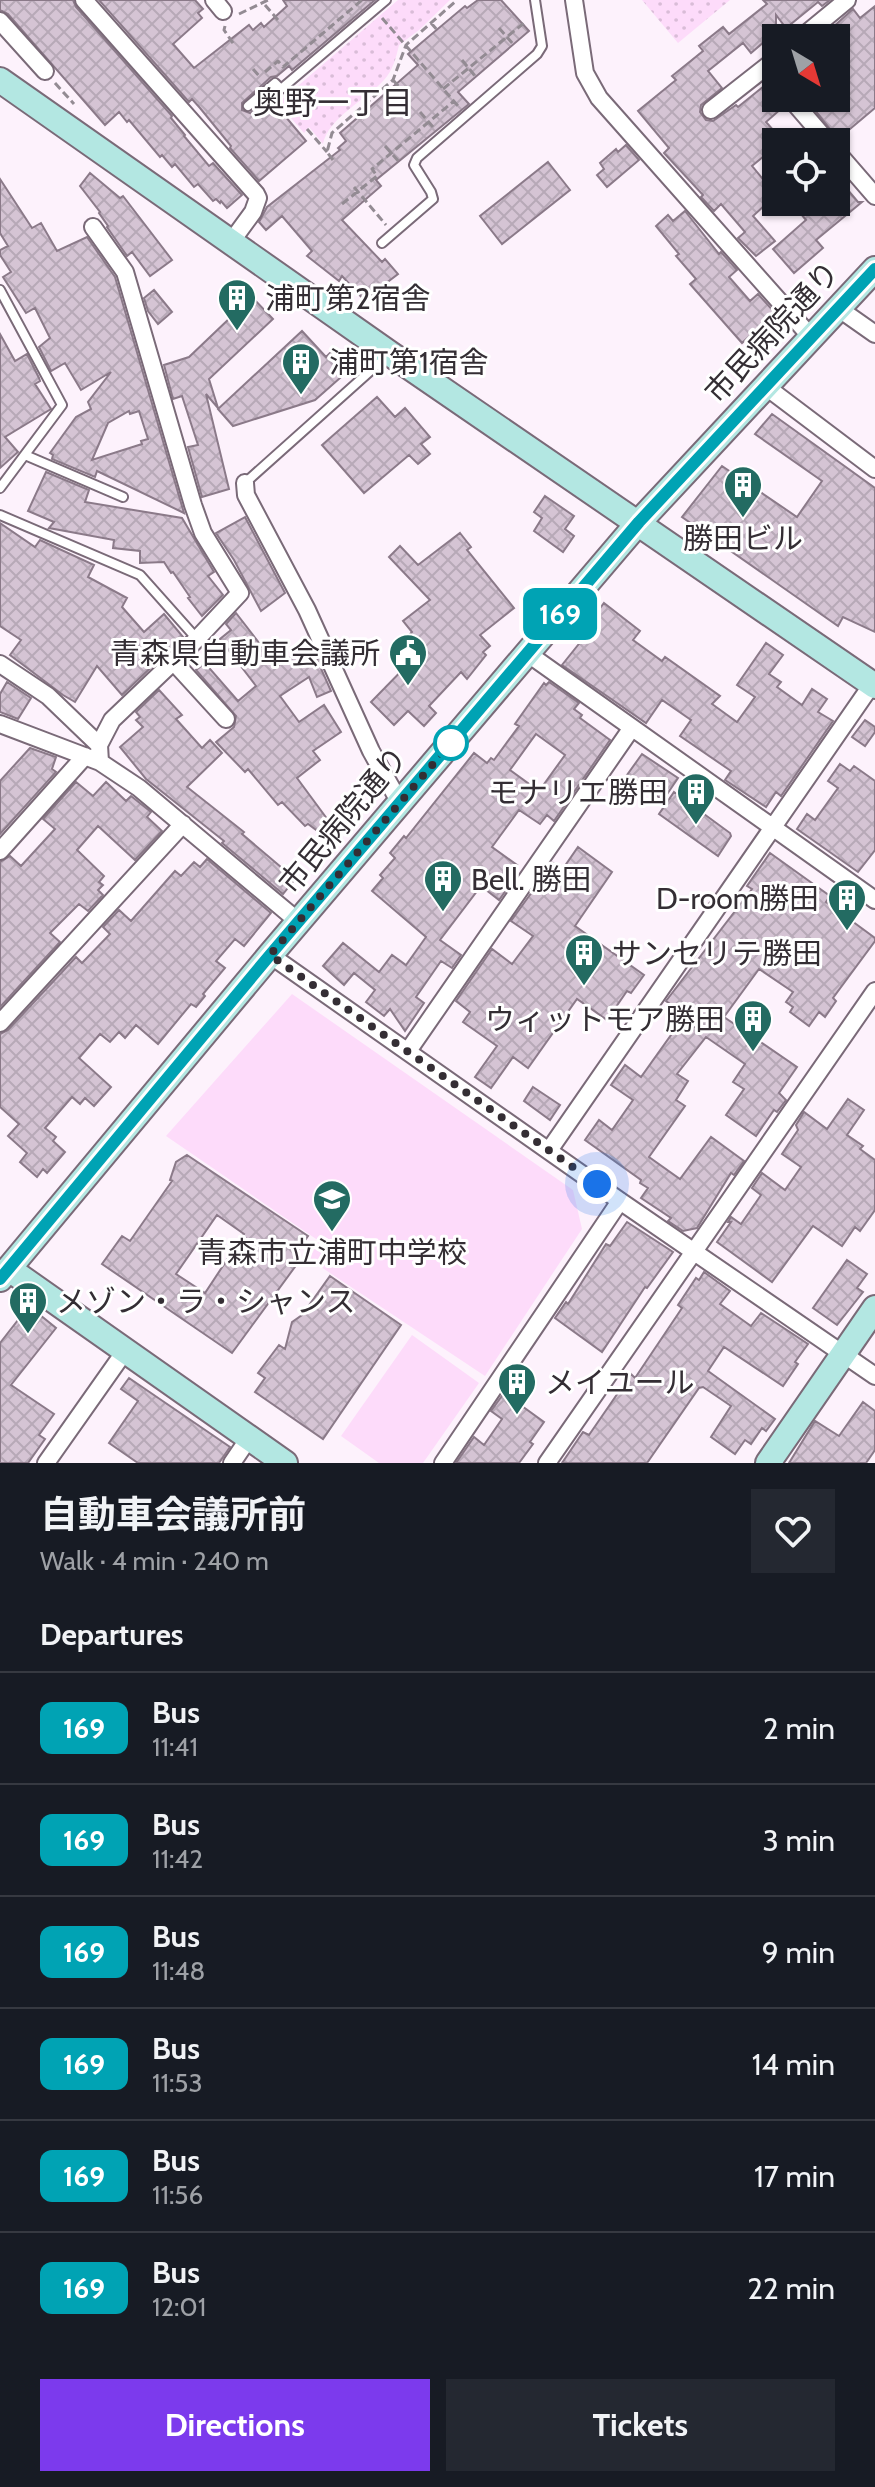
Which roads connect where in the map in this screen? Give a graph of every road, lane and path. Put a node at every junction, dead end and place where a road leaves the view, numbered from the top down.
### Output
1 (84, 0) edge
2 (362, 0) edge
3 (386, 0) edge
4 (457, 0) edge
5 (535, 0) edge
6 (574, 0) edge
7 (847, 0) edge
8 (264, 3) dead end
9 (375, 9) junction
10 (334, 12) dead end
11 (537, 13) junction
12 (340, 19) junction
13 (278, 20) dead end
14 (0, 21) edge
15 (431, 23) junction
16 (818, 24) edge
17 (499, 28) dead end
18 (439, 32) dead end
19 (506, 36) junction
20 (297, 43) dead end
21 (513, 44) dead end
22 (406, 45) junction
23 (302, 51) junction
24 (462, 60) dead end
25 (469, 68) junction
26 (253, 69) dead end
27 (45, 71) joint
28 (260, 76) junction
29 (475, 76) dead end
30 (762, 77) edge
31 (0, 80) edge
32 (393, 80) junction
33 (252, 83) dead end
34 (400, 88) dead end
35 (443, 89) junction
36 (454, 101) junction
37 (248, 106) dead end
38 (75, 107) dead end
39 (711, 110) dead end
40 (356, 111) junction
41 (420, 112) dead end
42 (802, 112) edge
43 (466, 116) junction
44 (363, 121) dead end
45 (428, 122) junction
46 (816, 128) edge
47 (307, 129) dead end
48 (441, 137) junction
49 (385, 146) dead end
50 (327, 152) junction
51 (391, 153) junction
52 (333, 160) dead end
53 (414, 165) junction
54 (850, 167) edge
55 (354, 187) dead end
56 (358, 191) junction
57 (875, 196) edge
58 (342, 204) dead end
59 (93, 227) dead end
60 (393, 234) junction
61 (231, 242) junction
62 (382, 243) dead end
63 (875, 269) edge
64 (0, 290) edge
65 (838, 308) junction
66 (875, 334) edge
67 (811, 337) junction
68 (389, 353) junction
69 (765, 386) junction
70 (25, 455) junction
71 (875, 469) edge
72 (245, 483) joint
73 (0, 488) edge
74 (123, 497) dead end
75 (0, 515) edge
76 (639, 522) junction
77 (197, 639) junction
78 (527, 653) junction
79 (173, 661) junction
80 (0, 664) edge
81 (874, 683) edge
82 (226, 719) dead end
83 (0, 724) edge
84 (631, 729) junction
85 (95, 754) junction
86 (400, 803) junction
87 (183, 824) junction
88 (773, 829) junction
89 (0, 851) edge
90 (875, 900) edge
91 (299, 922) junction
92 (270, 955) junction
93 (875, 991) edge
94 (0, 1023) edge
95 (408, 1051) junction
96 (550, 1149) junction
97 (620, 1201) junction
98 (695, 1252) junction
99 (4, 1274) edge
100 (875, 1308) edge
101 (125, 1351) junction
102 (844, 1354) junction
103 (875, 1376) edge
104 (249, 1438) junction
105 (46, 1463) edge
106 (232, 1463) edge
107 (285, 1463) edge
108 (443, 1463) edge
109 (547, 1463) edge
110 (768, 1463) edge

1 - 61 street
2 - 12 path
3 - 9 lane
4 - 15 path
5 - 11 lane
6 - 67 street
7 - 16 street
8 - 13 path
9 - 22 path
9 - 37 lane
10 - 12 path
11 - 19 path
11 - 43 lane
12 - 23 path
14 - 27 street
15 - 18 path
15 - 22 path
17 - 19 path
19 - 21 path
19 - 25 path
20 - 23 path
22 - 32 path
22 - 35 path
23 - 28 path
24 - 25 path
25 - 29 path
25 - 35 path
26 - 28 path
27 - 38 path
28 - 33 path
30 - 39 street
31 - 61 street
32 - 34 path
32 - 40 path
35 - 36 path
36 - 43 path
36 - 45 path
40 - 44 path
40 - 50 path
41 - 45 path
42 - 46 street
43 - 48 lane
45 - 48 path
45 - 51 path
47 - 50 path
48 - 53 lane
49 - 51 path
50 - 52 path
51 - 53 path
51 - 56 path
53 - 60 lane
54 - 57 street
55 - 56 path
56 - 58 path
56 - 60 path
59 - 77 street
60 - 62 lane
61 - 68 street
63 - 65 street, 市民病院通り
64 - 70 lane
65 - 66 street
65 - 67 street, 市民病院通り
67 - 69 street, 市民病院通り
68 - 72 lane
68 - 76 street
69 - 71 street
69 - 76 street, 市民病院通り
70 - 73 lane
70 - 74 lane
72 - 86 street
75 - 77 lane
76 - 78 street, 市民病院通り
76 - 81 street
77 - 79 street
78 - 84 street
78 - 86 street, 市民病院通り
79 - 82 street
79 - 85 street
80 - 85 street
81 - 88 street
83 - 85 street
84 - 88 street
84 - 95 street
85 - 87 street
85 - 89 street
86 - 91 street, 市民病院通り
87 - 91 street
87 - 94 street
88 - 90 street
88 - 96 street
91 - 92 street, 市民病院通り
92 - 95 street
92 - 99 street, 市民病院通り
93 - 98 street
95 - 96 street
96 - 97 street
97 - 98 street
97 - 108 street
98 - 102 street
98 - 109 street
99 - 101 street
100 - 102 street
101 - 104 street
101 - 105 street
102 - 103 street
102 - 110 street
104 - 106 street
104 - 107 street

